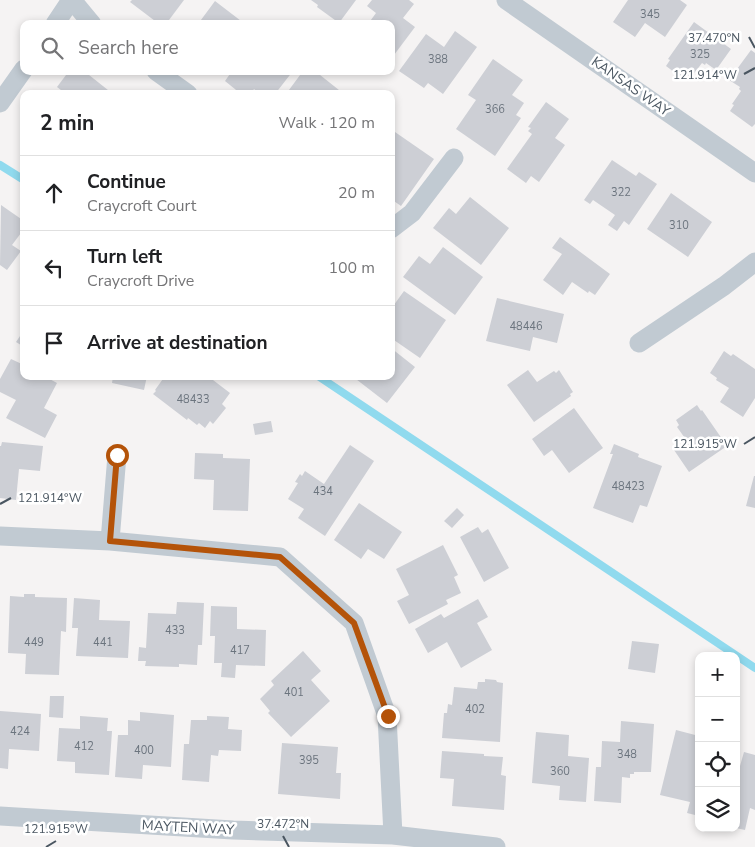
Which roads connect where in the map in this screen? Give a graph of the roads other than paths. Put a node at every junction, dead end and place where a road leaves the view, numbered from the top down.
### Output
1 (71, 0) edge
2 (506, 0) edge
3 (58, 20) edge
4 (88, 20) edge
5 (20, 74) edge
6 (162, 75) edge
7 (182, 90) edge
8 (0, 103) edge
9 (454, 158) dead end
10 (755, 173) edge
11 (395, 226) edge
12 (755, 262) edge
13 (639, 343) dead end
14 (117, 455) dead end
15 (0, 536) edge
16 (110, 541) junction
17 (0, 816) edge
18 (393, 836) junction
19 (232, 839) edge
20 (496, 847) edge

1 - 3 street
1 - 4 street
2 - 10 street, KANSAS WAY
5 - 8 street
6 - 7 street
9 - 11 street
12 - 13 street
14 - 16 street
15 - 16 street
16 - 18 street
17 - 19 street, MAYTEN WAY
18 - 19 street, MAYTEN WAY
18 - 20 street, MAYTEN WAY

